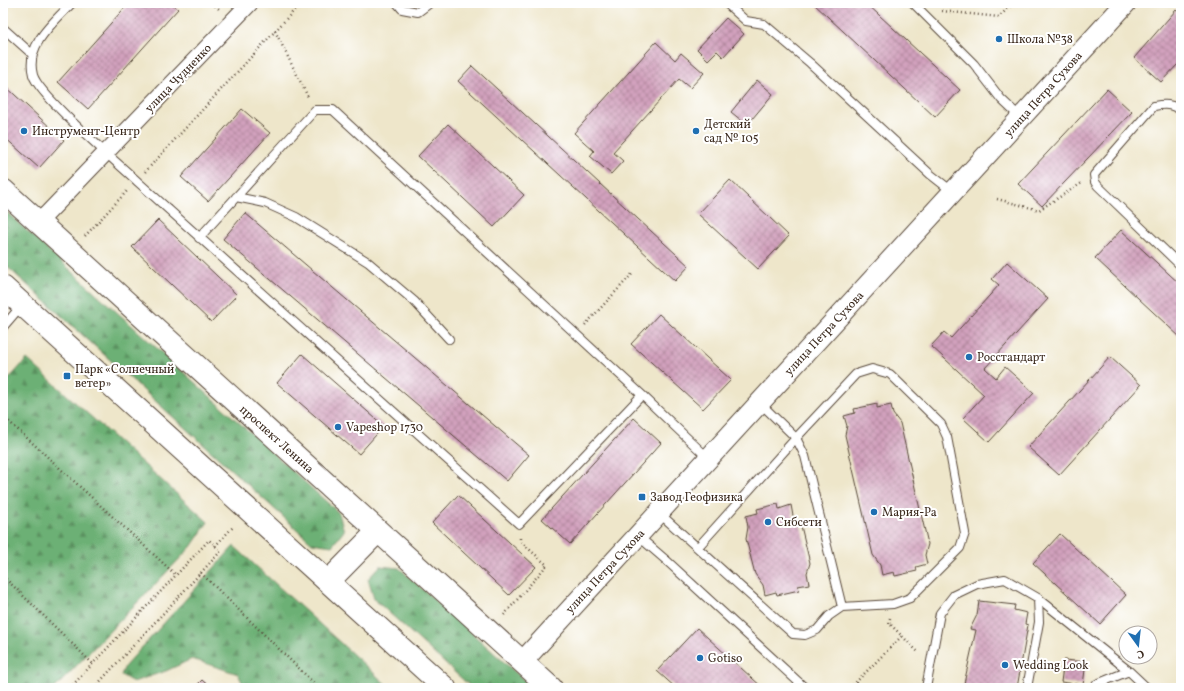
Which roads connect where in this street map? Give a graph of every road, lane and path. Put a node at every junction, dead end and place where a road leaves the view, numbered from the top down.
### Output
1 (72, 3) edge
2 (250, 3) edge
3 (301, 3) edge
4 (396, 3) edge
5 (430, 3) edge
6 (726, 3) edge
7 (913, 3) edge
8 (1014, 3) edge
9 (1126, 3) edge
10 (930, 19) junction
11 (3, 28) edge
12 (275, 31) junction
13 (32, 54) junction
14 (314, 110) junction
15 (1181, 110) edge
16 (1021, 118) junction
17 (106, 153) junction
18 (1094, 175) junction
19 (137, 181) junction
20 (3, 190) edge
21 (954, 192) junction
22 (236, 197) junction
23 (997, 199) dead end
24 (38, 222) junction
25 (85, 236) dead end
26 (199, 238) junction
27 (1181, 266) edge
28 (633, 273) dead end
29 (3, 287) edge
30 (22, 304) junction
31 (3, 328) edge
32 (576, 334) junction
33 (449, 339) dead end
34 (642, 395) junction
35 (760, 403) junction
36 (3, 416) edge
37 (796, 438) junction
38 (709, 458) junction
39 (659, 512) junction
40 (519, 524) junction
41 (234, 526) dead end
42 (378, 531) junction
43 (638, 536) junction
44 (215, 546) junction
45 (698, 547) junction
46 (200, 573) junction
47 (176, 575) junction
48 (3, 576) edge
49 (328, 582) junction
50 (1038, 598) junction
51 (842, 607) junction
52 (504, 615) dead end
53 (889, 623) dead end
54 (902, 636) junction
55 (522, 662) junction
56 (93, 664) junction
57 (930, 664) junction
58 (1129, 671) junction
59 (70, 688) edge
60 (94, 688) edge
61 (319, 688) edge
62 (445, 688) edge
63 (551, 688) edge
64 (805, 688) edge
65 (850, 688) edge
66 (926, 688) edge
67 (1027, 688) edge
68 (1094, 688) edge
69 (1147, 688) edge

1 - 13 lane
2 - 17 street, улица Чудненко
3 - 12 path
4 - 5 lane
6 - 21 lane
7 - 10 lane
8 - 10 path
9 - 16 street, улица Петра Сухова
10 - 16 lane
11 - 13 lane
12 - 14 path
12 - 19 path
13 - 17 lane
14 - 22 lane
14 - 32 lane
15 - 18 lane
16 - 21 street, улица Петра Сухова
17 - 19 lane
17 - 24 street, улица Чудненко
18 - 23 path
18 - 27 lane
19 - 25 path
19 - 26 lane
20 - 24 main road, проспект Ленина
21 - 35 street, улица Петра Сухова
22 - 26 lane
22 - 33 lane
24 - 42 main road, проспект Ленина
26 - 40 lane
28 - 32 path
29 - 30 main road
30 - 31 lane
30 - 49 main road
32 - 34 lane
34 - 38 lane
34 - 40 lane
35 - 37 lane
35 - 38 street, улица Петра Сухова
36 - 47 path
37 - 45 lane
37 - 51 lane
37 - 51 lane
38 - 39 street, улица Петра Сухова
39 - 43 street, улица Петра Сухова
39 - 45 lane
40 - 52 path
41 - 44 path
42 - 49 main road
42 - 55 main road, проспект Ленина
43 - 55 street, улица Петра Сухова
43 - 64 lane
44 - 46 path
44 - 47 path
45 - 51 lane
46 - 60 path
46 - 61 path
47 - 56 path
48 - 56 path
49 - 62 main road
50 - 57 lane
50 - 58 lane
50 - 67 lane
53 - 54 path
54 - 57 path
54 - 65 path
55 - 63 main road, проспект Ленина
56 - 59 path
57 - 66 lane
58 - 68 lane
58 - 69 lane

